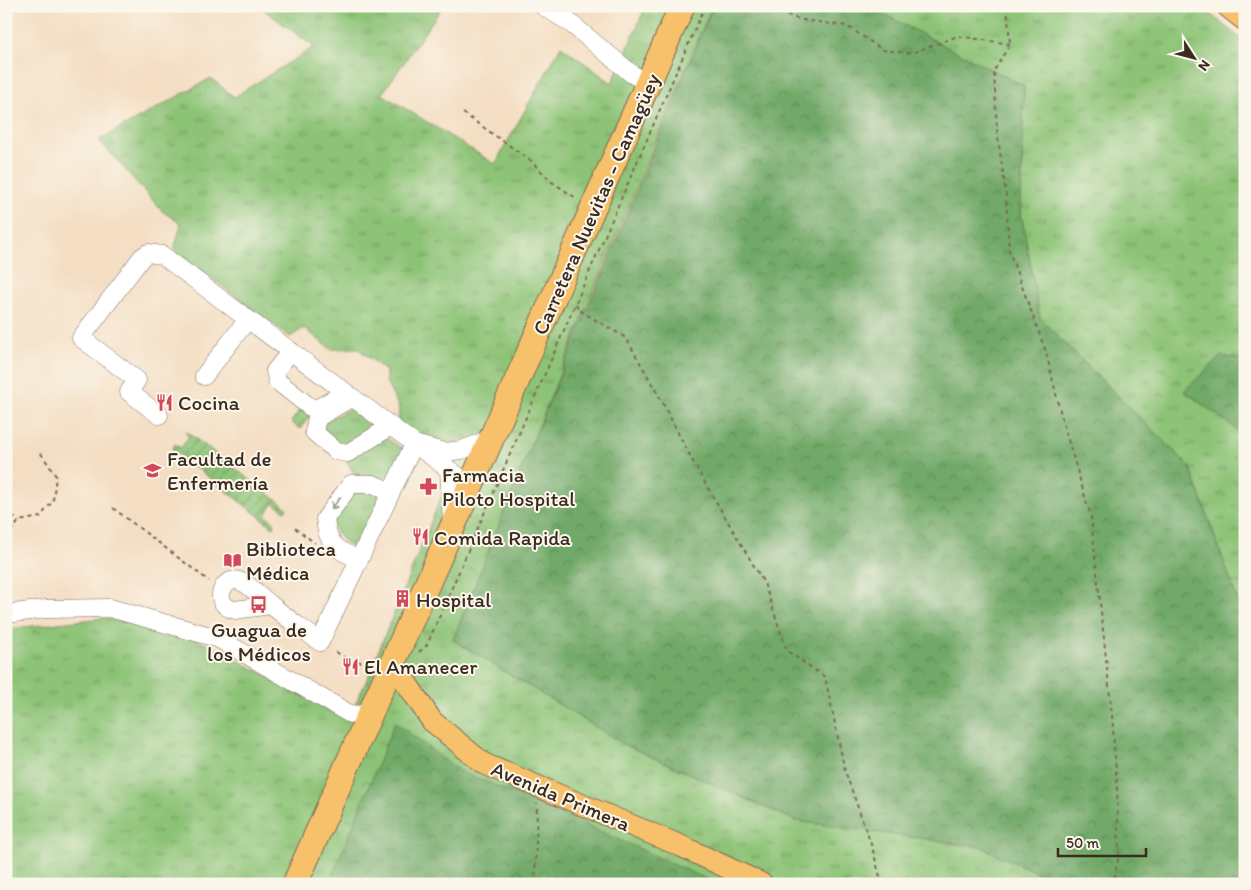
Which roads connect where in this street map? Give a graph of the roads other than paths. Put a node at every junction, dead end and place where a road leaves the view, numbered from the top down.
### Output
1 (543, 6) edge
2 (682, 6) edge
3 (1230, 6) edge
4 (571, 14) edge
5 (1245, 18) edge
6 (649, 84) junction
7 (248, 319) junction
8 (291, 351) junction
9 (204, 376) dead end
10 (349, 395) junction
11 (509, 401) junction
12 (159, 415) dead end
13 (391, 426) junction
14 (493, 438) junction
15 (414, 444) junction
16 (449, 470) junction
17 (471, 486) junction
18 (391, 492) junction
19 (451, 520) junction
20 (359, 559) junction
21 (271, 605) junction
22 (6, 614) edge
23 (397, 668) junction
24 (373, 708) junction
25 (296, 884) edge
26 (762, 884) edge

1 - 4 street
2 - 6 highway, Carretera Nuevitas - Camagüey
3 - 5 highway
4 - 6 street
6 - 11 highway, Carretera Nuevitas - Camagüey
7 - 8 street
7 - 9 street
7 - 12 street
8 - 10 street
8 - 10 street
10 - 13 street
10 - 13 street
11 - 14 highway, Carretera Nuevitas - Camagüey
11 - 23 street, Carretera Nuevitas - Camagüey
13 - 15 street
14 - 15 street
14 - 17 highway, Carretera Nuevitas - Camagüey
15 - 16 street
15 - 18 street
16 - 17 street
16 - 19 street
17 - 19 highway, Carretera Nuevitas - Camagüey
18 - 20 street
18 -> 20 street
19 - 23 highway, Carretera Nuevitas - Camagüey
20 - 21 street
21 - 21 street
22 - 24 street
23 - 24 highway, Carretera Nuevitas - Camagüey
23 - 26 main road, Avenida Primera
24 - 25 highway, Carretera Nuevitas - Camagüey

